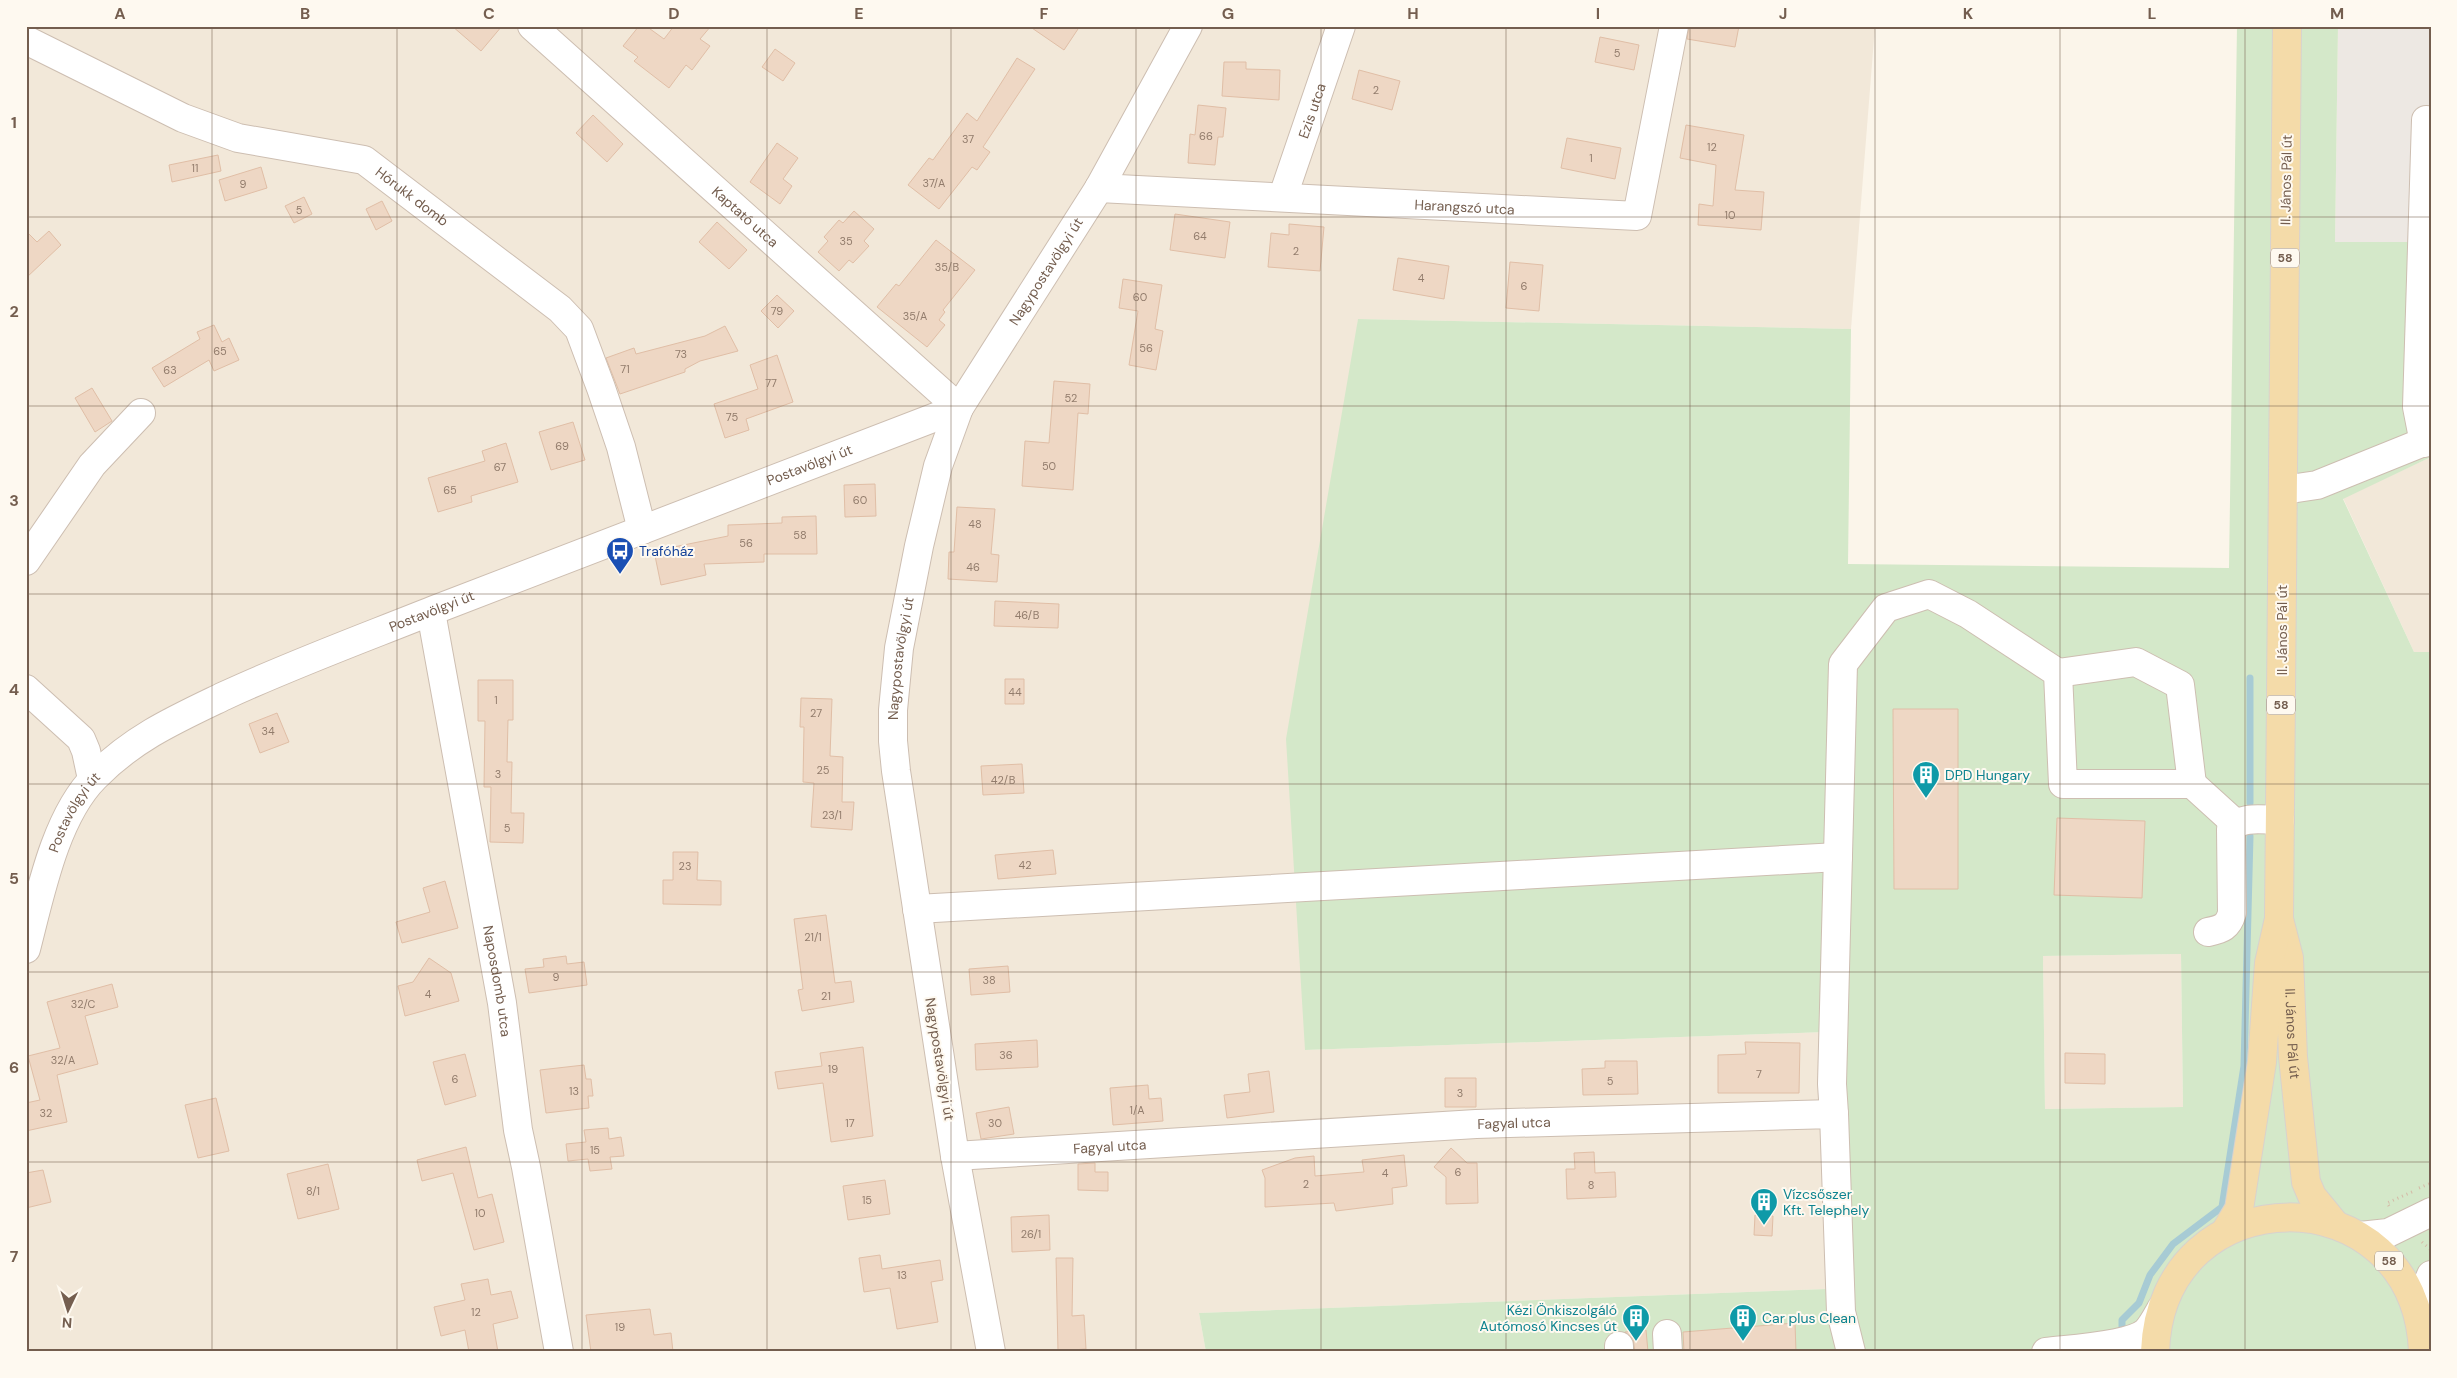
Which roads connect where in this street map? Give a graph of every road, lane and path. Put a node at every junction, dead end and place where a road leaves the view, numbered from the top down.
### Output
1 (532, 26) edge
2 (1188, 26) edge
3 (1341, 26) edge
4 (1674, 26) edge
5 (2287, 26) edge
6 (26, 40) edge
7 (2428, 135) edge
8 (1099, 188) junction
9 (1283, 196) junction
10 (959, 408) junction
11 (140, 413) dead end
12 (2427, 441) edge
13 (2283, 490) junction
14 (642, 530) junction
15 (26, 560) edge
16 (431, 612) junction
17 (2058, 673) junction
18 (26, 689) edge
19 (81, 740) junction
20 (124, 750) junction
21 (92, 779) junction
22 (2192, 784) junction
23 (2280, 820) junction
24 (2235, 822) junction
25 (1838, 856) junction
26 (917, 909) junction
27 (2279, 919) junction
28 (2208, 932) dead end
29 (26, 949) edge
30 (1834, 1114) junction
31 (955, 1156) junction
32 (2431, 1212) edge
33 (2334, 1223) junction
34 (2225, 1232) junction
35 (2360, 1236) junction
36 (2431, 1276) edge
37 (2161, 1308) junction
38 (2423, 1320) edge
39 (559, 1352) edge
40 (991, 1352) edge
41 (1851, 1352) edge
42 (2046, 1352) edge
43 (2155, 1352) edge
44 (2423, 1352) edge

1 - 10 street, Kaptató utca
2 - 8 street, Nagypostavölgyi út
3 - 9 street, Ezis utca
4 - 9 street, Harangszó utca
5 - 13 main road, II. János Pál út / 58
6 - 14 street, Hórukk domb
7 - 12 street
8 - 9 street, Harangszó utca
8 - 10 street, Nagypostavölgyi út
10 - 14 street, Postavölgyi út
10 - 26 street, Nagypostavölgyi út
11 - 15 street
12 - 13 street
13 - 23 main road, II. János Pál út / 58
14 - 16 street, Postavölgyi út
16 - 20 street, Postavölgyi út
16 - 39 street, Naposdomb utca
17 - 22 street
17 - 22 street
17 - 25 street
18 - 19 street
19 - 20 street
19 - 21 street
20 - 21 street, Postavölgyi út
21 - 29 street, Postavölgyi út
22 - 24 street
23 - 24 street
23 - 27 main road, II. János Pál út / 58
24 - 28 street
25 - 26 street
25 - 30 street
26 - 31 street, Nagypostavölgyi út
27 - 33 main road, II. János Pál út / 58
27 - 34 main road, 58
30 - 31 street, Fagyal utca
30 - 41 street
31 - 40 street, Nagypostavölgyi út
32 - 35 street
33 - 34 main road, 58
33 - 35 main road, 58
34 - 37 main road, 58
35 - 38 main road, 58
36 - 38 street
37 - 42 street
37 - 43 main road, 58
38 - 44 main road, 58

